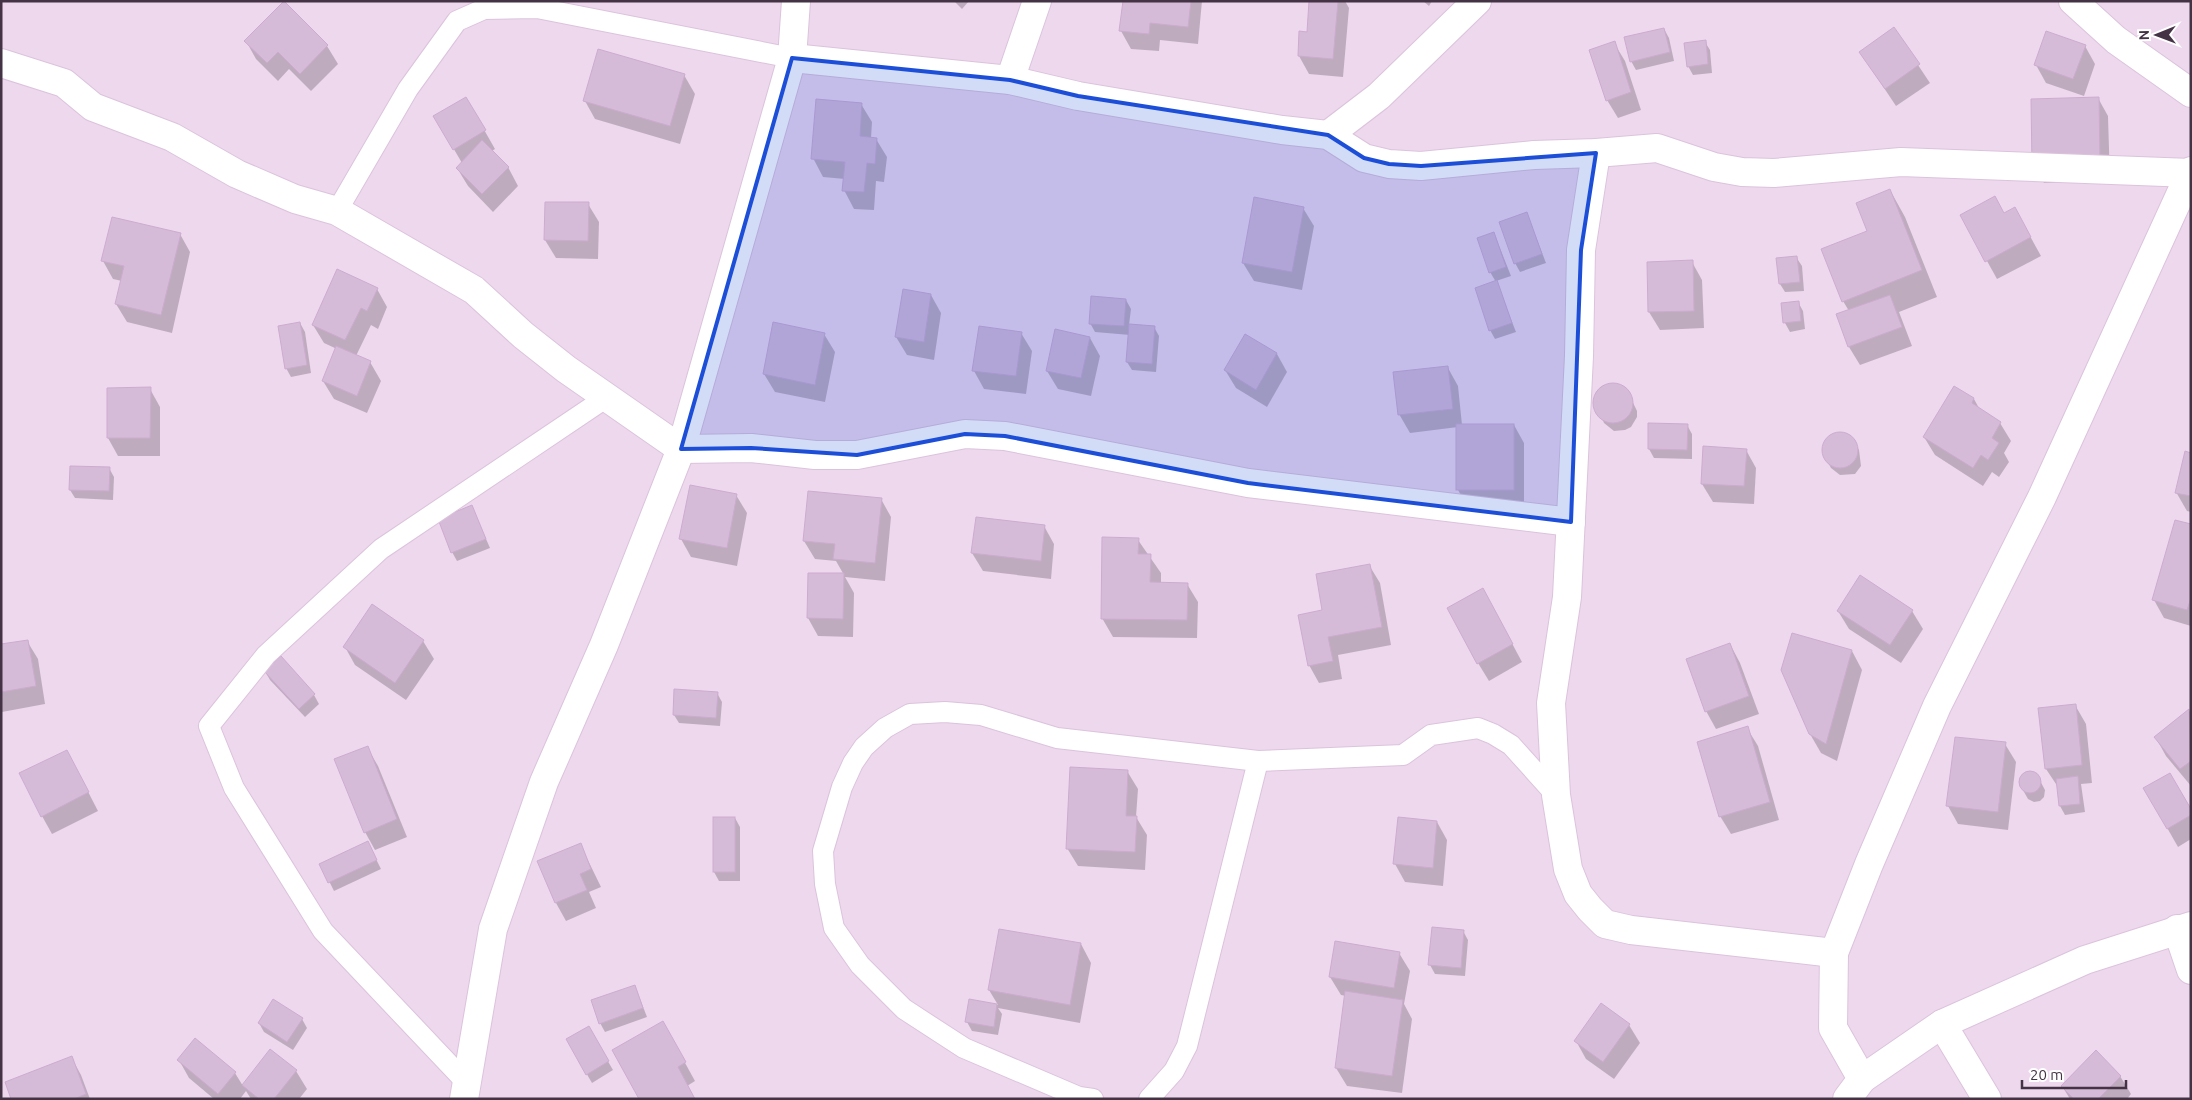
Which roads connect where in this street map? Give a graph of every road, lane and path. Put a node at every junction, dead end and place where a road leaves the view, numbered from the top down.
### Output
1 (796, 1) edge
2 (1037, 1) edge
3 (1477, 1) edge
4 (2073, 1) edge
5 (792, 58) junction
6 (1, 63) edge
7 (1010, 80) junction
8 (2191, 94) edge
9 (1328, 136) junction
10 (1596, 153) junction
11 (2191, 172) edge
12 (337, 211) junction
13 (607, 397) junction
14 (681, 449) junction
15 (1571, 522) junction
16 (1258, 761) junction
17 (1556, 796) junction
18 (2184, 927) edge
19 (1834, 953) junction
20 (2191, 970) edge
21 (1942, 1024) junction
22 (1855, 1089) edge
23 (464, 1090) edge
24 (1093, 1099) edge
25 (1149, 1099) edge
26 (1987, 1099) edge

1 - 5 street
2 - 7 street
3 - 9 street
4 - 8 street
5 - 7 street
5 - 12 lane
5 - 14 street
6 - 12 street
7 - 9 street
9 - 10 street
10 - 11 street
10 - 15 street
11 - 19 street
12 - 13 street
13 - 14 street
13 - 23 lane
14 - 15 street
14 - 23 street
15 - 17 street
16 - 17 lane
16 - 24 lane
16 - 25 lane
17 - 19 street
18 - 20 street
18 - 21 street
19 - 22 street
21 - 22 street
21 - 26 street

